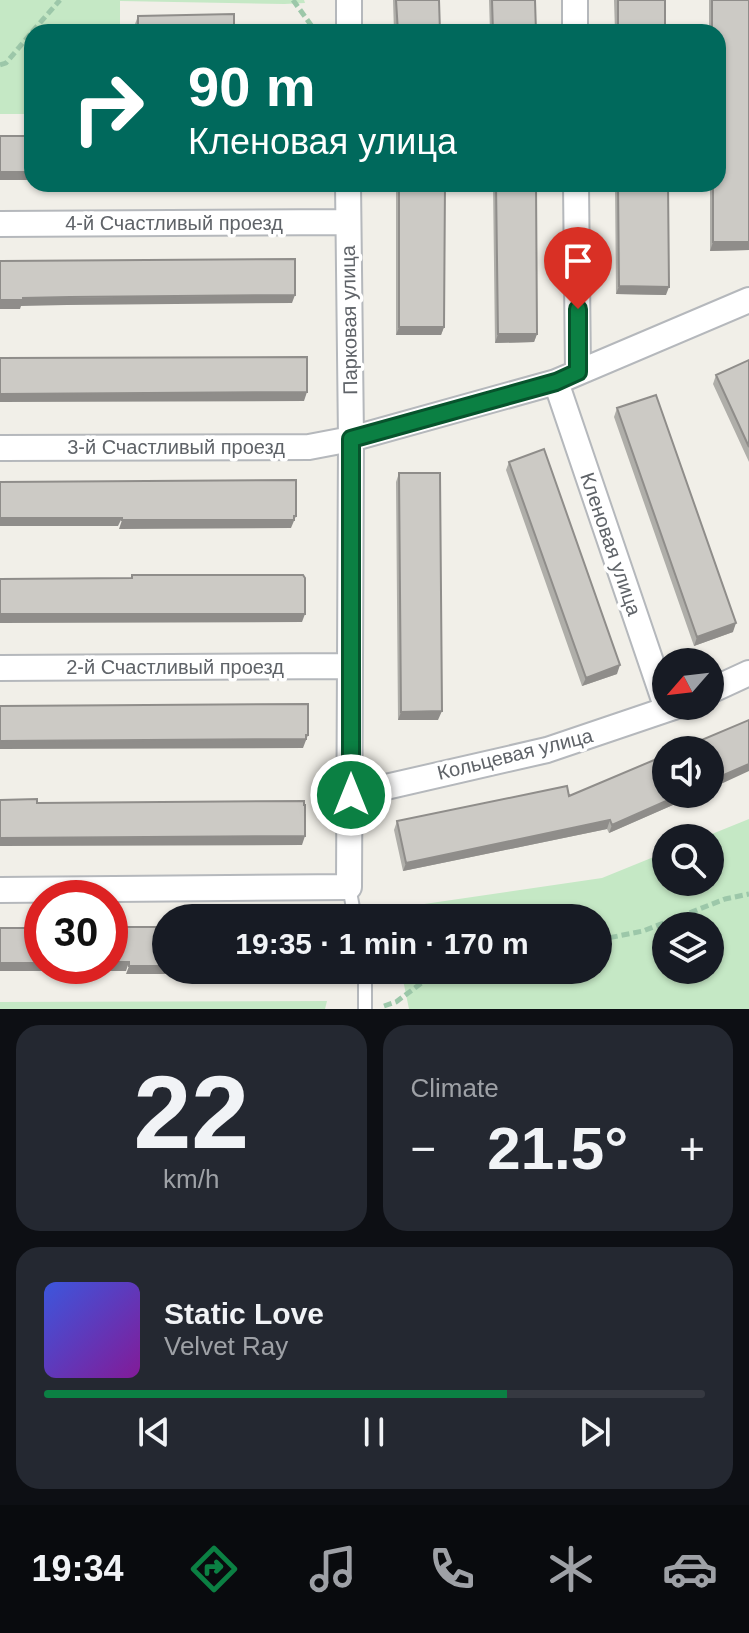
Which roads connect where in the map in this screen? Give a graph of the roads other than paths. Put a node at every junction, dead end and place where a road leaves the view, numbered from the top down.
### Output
1 (349, 0) edge
2 (575, 0) edge
3 (349, 24) edge
4 (575, 24) edge
5 (348, 192) edge
6 (576, 192) edge
7 (348, 222) junction
8 (0, 224) edge
9 (749, 300) edge
10 (567, 377) junction
11 (351, 439) junction
12 (0, 448) edge
13 (652, 652) edge
14 (350, 666) junction
15 (0, 668) edge
16 (749, 673) edge
17 (724, 685) edge
18 (652, 713) edge
19 (351, 795) junction
20 (349, 887) junction
21 (0, 890) edge
22 (352, 904) edge
23 (365, 984) edge
24 (365, 1009) edge

1 - 3 street
2 - 4 street
5 - 7 street, Парковая улица
6 - 10 street, Кленовая улица
7 - 8 street, 4-й Счастливый проезд
7 - 11 street, Парковая улица
9 - 10 street
10 - 11 street
10 - 13 street, Кленовая улица
11 - 12 street, 3-й Счастливый проезд
11 - 14 street, Парковая улица
14 - 15 street, 2-й Счастливый проезд
14 - 19 street, Парковая улица
16 - 17 street
18 - 19 street, Кольцевая улица
19 - 20 street, Парковая улица
20 - 21 street
20 - 22 lane
23 - 24 lane

